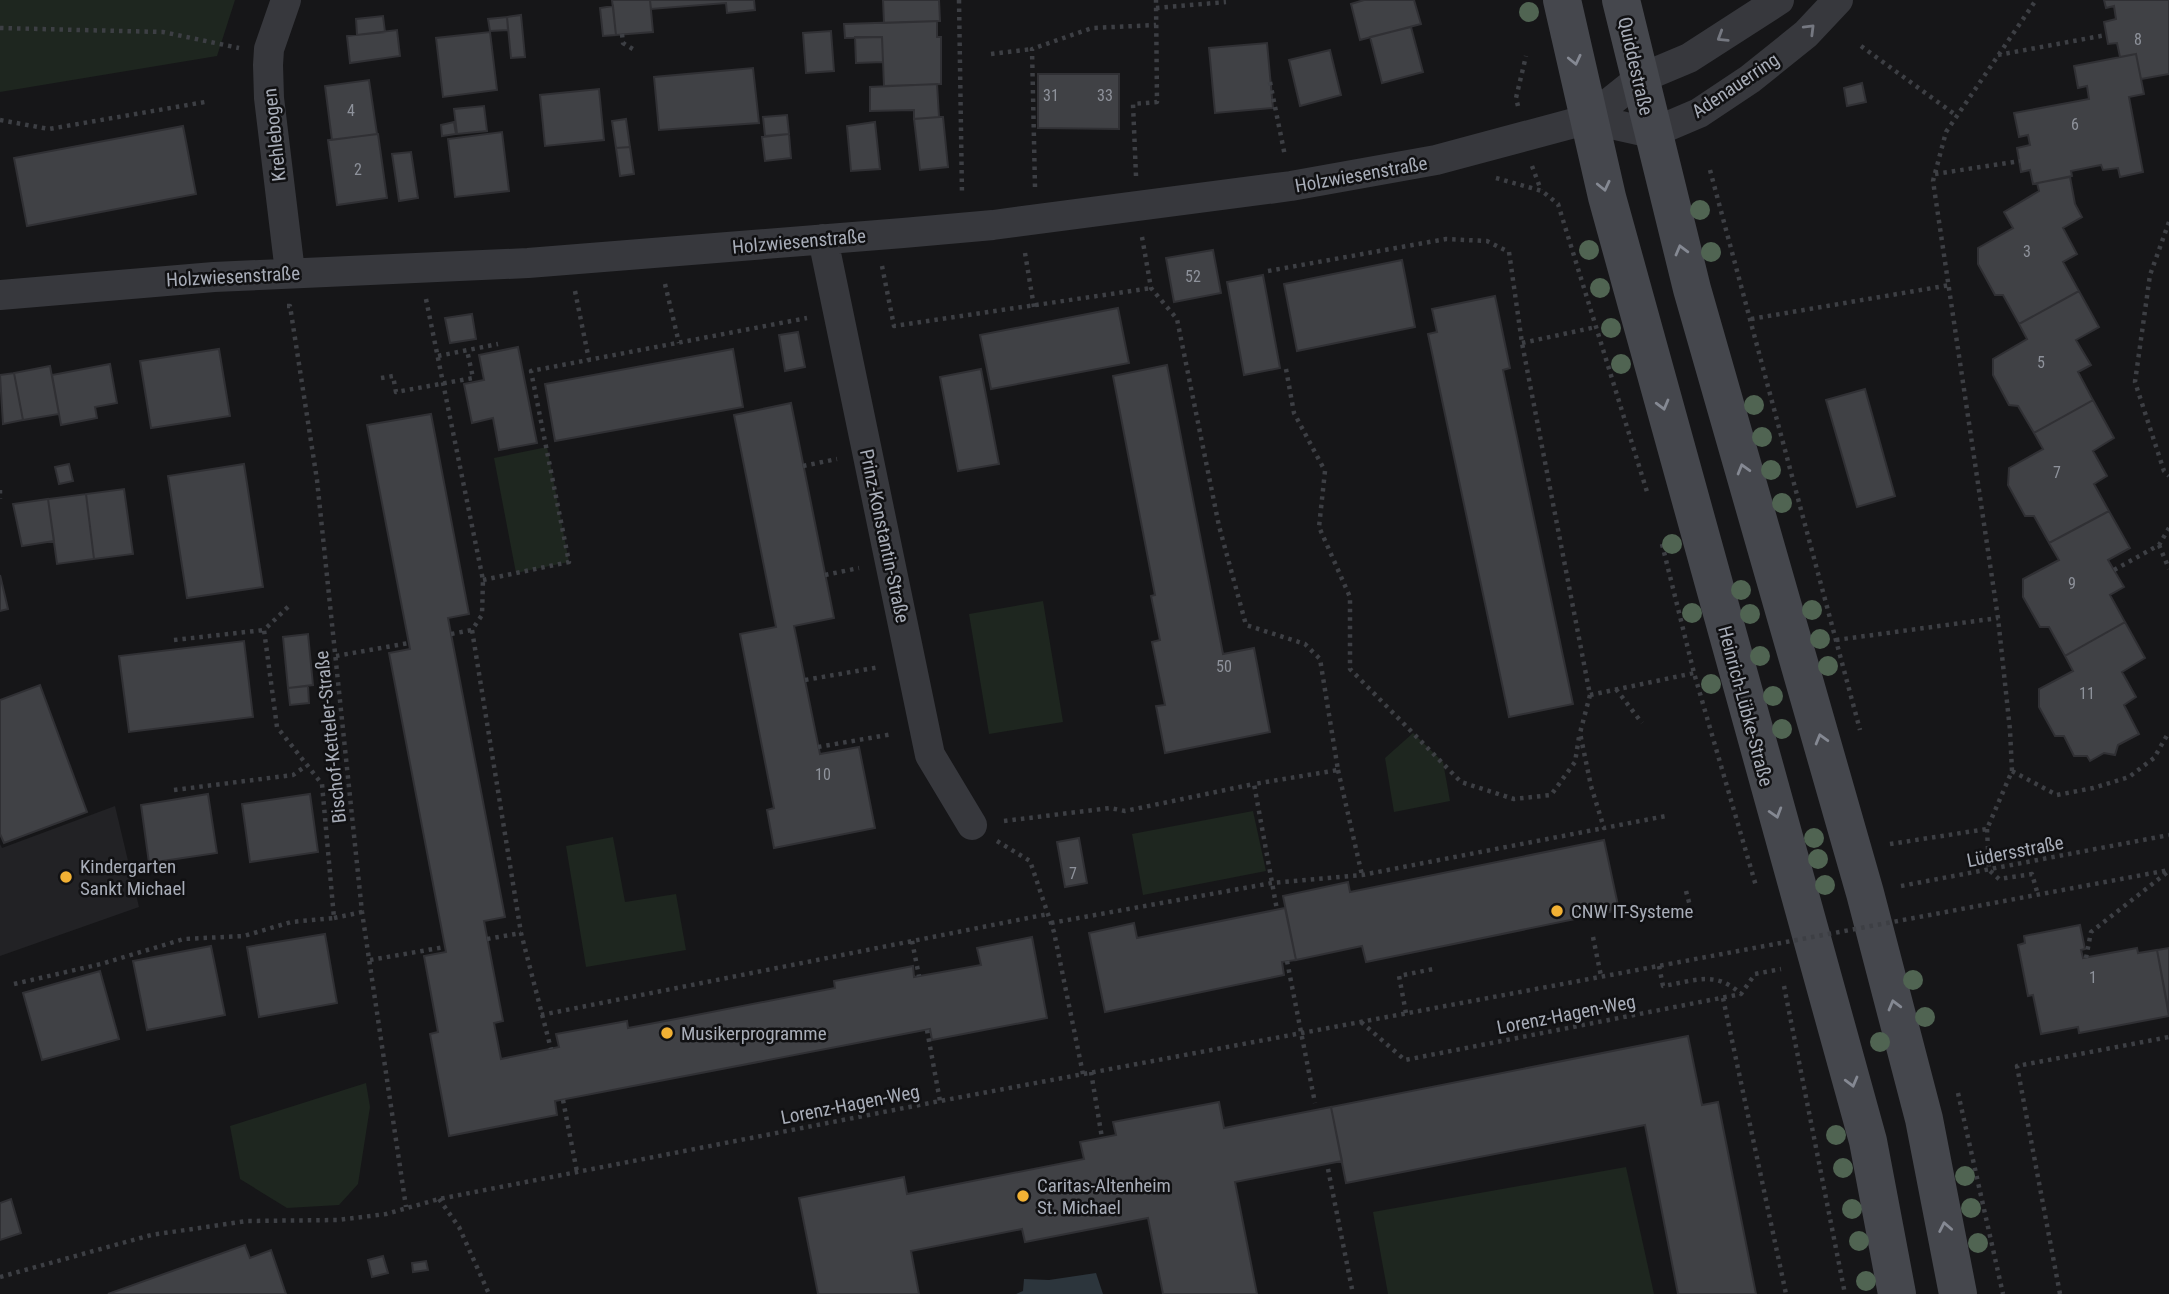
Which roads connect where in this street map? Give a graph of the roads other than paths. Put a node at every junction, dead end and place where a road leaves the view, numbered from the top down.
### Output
1 (286, 0) edge
2 (1562, 0) edge
3 (1621, 0) edge
4 (1779, 0) edge
5 (1838, 0) edge
6 (1639, 79) junction
7 (1588, 119) junction
8 (1652, 132) junction
9 (823, 239) junction
10 (290, 272) junction
11 (0, 295) edge
12 (972, 825) road end
13 (1897, 1294) edge
14 (1958, 1294) edge

1 - 10 street, Krehlebogen
2 -> 7 main road
3 - 6 main road, Quiddestraße
4 -> 6 street
8 -> 5 street, Adenauerring
6 - 7 street
6 - 8 main road, Quiddestraße
7 - 8 street
7 - 9 street, Holzwiesenstraße
7 -> 13 main road, Heinrich-Lübke-Straße
14 -> 8 main road
9 - 10 street, Holzwiesenstraße
9 - 12 street, Prinz-Konstantin-Straße
10 - 11 street, Holzwiesenstraße

